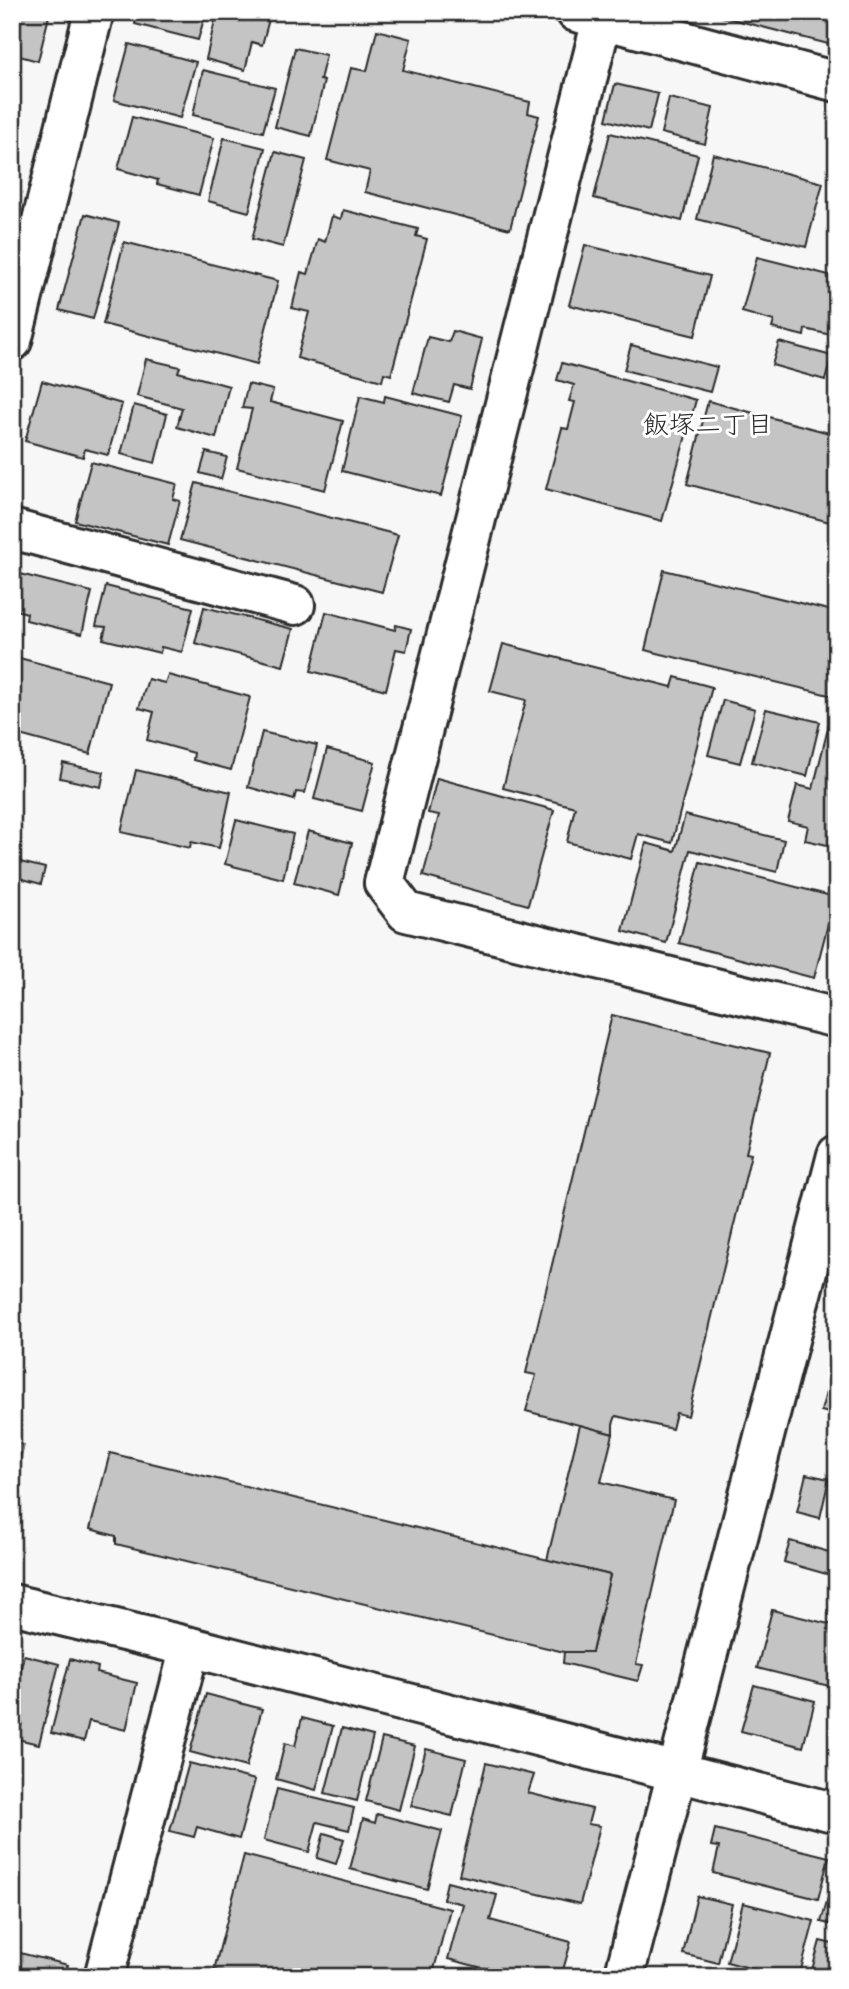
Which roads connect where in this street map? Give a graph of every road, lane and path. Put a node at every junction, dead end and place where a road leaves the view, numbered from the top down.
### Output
1 (94, 12) edge
2 (594, 14) edge
3 (837, 82) edge
4 (12, 341) edge
5 (12, 529) edge
6 (295, 605) dead end
7 (837, 1018) edge
8 (837, 1154) edge
9 (12, 1604) edge
10 (191, 1647) junction
11 (677, 1770) junction
12 (837, 1814) edge
13 (104, 1977) edge
14 (624, 1977) edge

1 - 4 street
2 - 3 street
2 - 7 street
5 - 6 street
8 - 11 street
9 - 10 street
10 - 11 street
10 - 13 street
11 - 12 street
11 - 14 street

